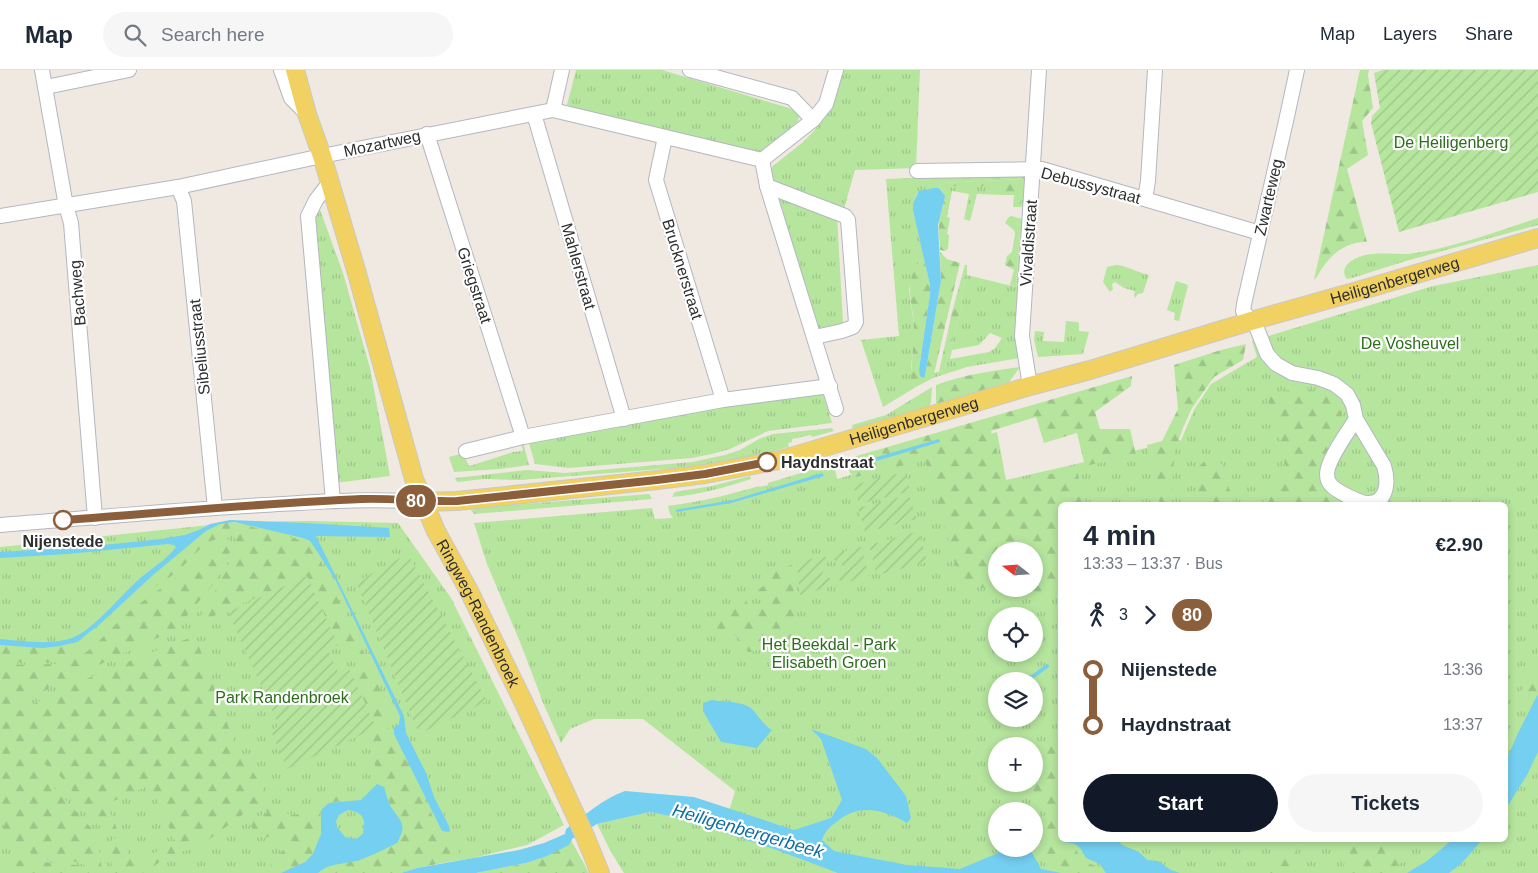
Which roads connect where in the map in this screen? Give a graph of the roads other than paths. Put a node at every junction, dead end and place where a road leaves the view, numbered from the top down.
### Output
1 (42, 70) edge
2 (129, 70) edge
3 (281, 70) edge
4 (296, 70) edge
5 (562, 70) edge
6 (690, 70) edge
7 (836, 70) edge
8 (1039, 70) edge
9 (1155, 70) edge
10 (1296, 70) edge
11 (46, 87) junction
12 (553, 110) junction
13 (307, 114) junction
14 (534, 114) junction
15 (813, 120) junction
16 (427, 134) junction
17 (665, 137) junction
18 (322, 156) junction
19 (762, 160) junction
20 (1032, 169) junction
21 (918, 171) dead end
22 (330, 182) junction
23 (767, 186) junction
24 (178, 187) junction
25 (1145, 199) junction
26 (66, 206) junction
27 (0, 216) edge
28 (1260, 233) junction
29 (1538, 238) edge
30 (1251, 321) junction
31 (815, 337) junction
32 (830, 386) junction
33 (1030, 386) junction
34 (723, 400) junction
35 (836, 409) dead end
36 (624, 419) junction
37 (1356, 419) junction
38 (523, 437) junction
39 (466, 451) dead end
40 (333, 501) junction
41 (1348, 501) edge
42 (423, 502) junction
43 (215, 508) junction
44 (95, 518) junction
45 (0, 524) edge
46 (582, 828) junction
47 (600, 873) edge
48 (613, 873) edge

1 - 11 street, Bachweg
2 - 11 street
3 - 13 street, Ringweg-Randenbroek
4 - 13 main road, Ringweg-Randenbroek
5 - 12 street
6 - 15 street
7 - 15 street
8 - 20 street, Vivaldistraat
9 - 25 street
10 - 28 street, Zwarteweg
11 - 26 street, Bachweg
12 - 14 street, Mozartweg
12 - 17 street, Mozartweg
13 - 18 main road, Ringweg-Randenbroek
14 - 16 street, Mozartweg
14 - 36 street, Mahlerstraat
15 - 19 street
16 - 18 street, Mozartweg
16 - 38 street, Griegstraat
17 - 19 street, Mozartweg
17 - 34 street, Brucknerstraat
18 - 22 main road, Ringweg-Randenbroek
18 - 24 street, Mozartweg
19 - 23 street
20 - 21 street, Debussystraat
20 - 25 street, Debussystraat
20 - 33 street, Vivaldistraat
22 - 40 street
22 - 42 main road, Ringweg-Randenbroek
23 - 31 street
23 - 31 street
24 - 26 street, Mozartweg
24 - 43 street, Sibeliusstraat
25 - 28 street, Debussystraat
26 - 27 street, Mozartweg
26 - 44 street, Bachweg
28 - 30 street, Zwarteweg
29 - 30 main road, Heiligenbergerweg
30 - 33 main road, Heiligenbergerweg
30 - 37 street
31 - 32 street
32 - 34 street
32 - 35 street
33 - 42 main road, Heiligenbergerweg
34 - 36 street
36 - 38 street
37 - 41 street
37 - 41 street
38 - 39 street
40 - 42 street, Heiligenbergerweg
40 - 43 street, Heiligenbergerweg
42 - 46 main road, Ringweg-Randenbroek
43 - 44 street, Heiligenbergerweg
44 - 45 street, Heiligenbergerweg
46 - 47 main road
46 - 48 main road

